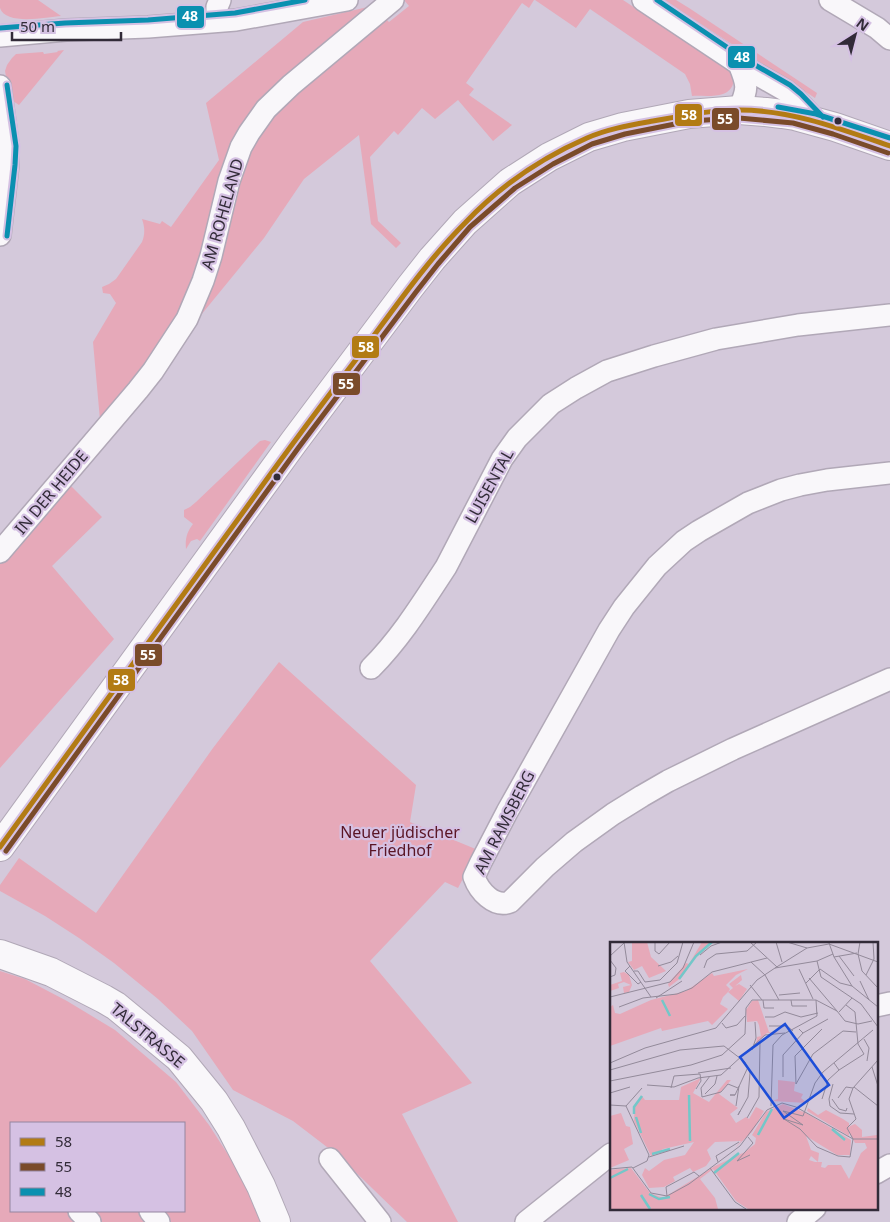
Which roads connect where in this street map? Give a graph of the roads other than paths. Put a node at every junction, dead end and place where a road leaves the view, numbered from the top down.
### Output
1 (220, 0) edge
2 (347, 0) edge
3 (393, 0) edge
4 (643, 0) edge
5 (830, 0) edge
6 (217, 21) junction
7 (0, 36) edge
8 (890, 39) edge
9 (739, 64) junction
10 (764, 78) junction
11 (0, 86) edge
12 (739, 110) junction
13 (766, 112) junction
14 (817, 122) junction
15 (890, 146) edge
16 (2, 200) edge
17 (0, 235) edge
18 (890, 315) edge
19 (102, 432) joint
20 (890, 473) edge
21 (0, 552) edge
22 (371, 668) dead end
23 (890, 679) edge
24 (0, 847) edge
25 (0, 954) edge
26 (610, 1155) edge
27 (330, 1159) dead end
28 (890, 1165) edge
29 (878, 1171) edge
30 (813, 1210) edge
31 (80, 1212) edge
32 (151, 1212) edge
33 (90, 1222) edge
34 (159, 1222) edge
35 (276, 1222) edge
36 (380, 1222) edge
37 (526, 1222) edge
38 (798, 1222) edge

1 - 6 street
2 - 6 street
3 - 19 street, AM ROHELAND
4 - 9 street
5 - 8 street
6 - 7 street
9 - 10 street
9 - 12 street
10 - 13 street
10 - 14 street
11 - 16 street
12 - 13 main road
12 - 24 main road
13 - 14 main road
14 - 15 main road
16 - 17 street
18 - 22 street, LUISENTAL
19 - 21 street, IN DER HEIDE
20 - 23 street, AM RAMSBERG
25 - 35 main road, TALSTRASSE
26 - 37 street
27 - 36 street
28 - 29 street
30 - 38 street
31 - 33 street
32 - 34 street

